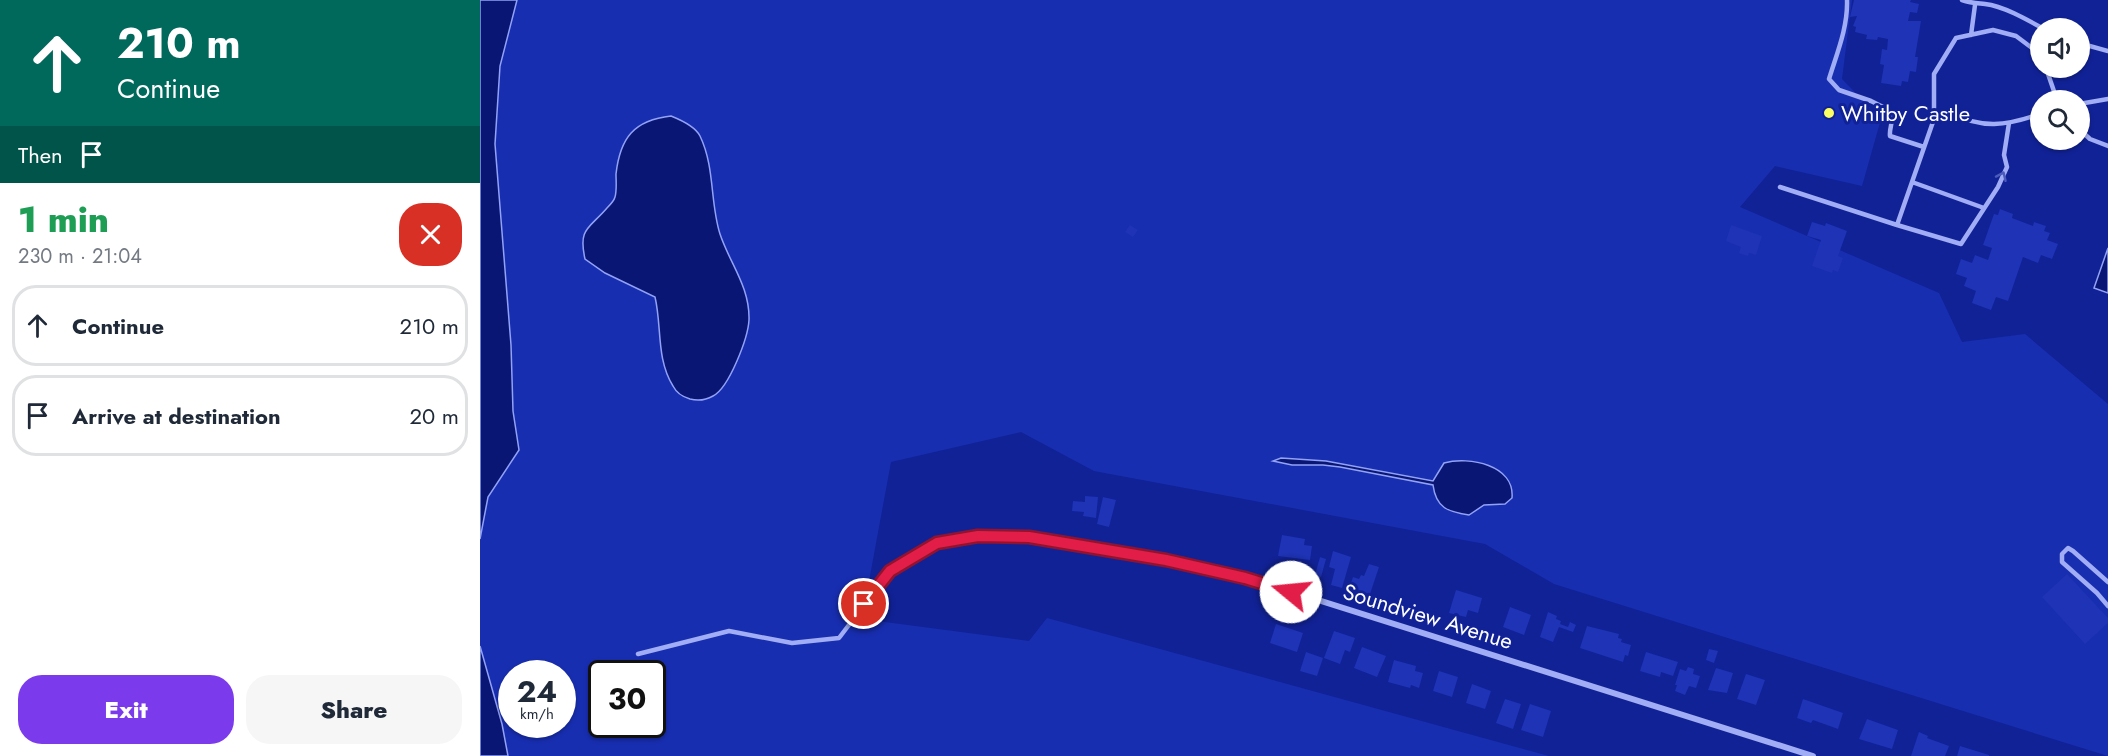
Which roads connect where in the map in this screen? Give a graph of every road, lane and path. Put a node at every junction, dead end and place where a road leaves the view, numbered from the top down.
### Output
1 (1847, 0) edge
2 (1962, 0) edge
3 (1975, 4) junction
4 (2030, 21) edge
5 (1971, 35) junction
6 (2090, 45) edge
7 (2030, 46) edge
8 (2108, 51) edge
9 (2108, 99) edge
10 (2090, 102) edge
11 (2030, 117) edge
12 (1934, 119) junction
13 (2009, 123) junction
14 (2090, 139) edge
15 (1925, 144) junction
16 (2108, 146) edge
17 (1912, 182) junction
18 (1780, 187) dead end
19 (1984, 208) junction
20 (1897, 225) junction
21 (890, 571) joint
22 (2108, 582) edge
23 (2108, 606) edge
24 (638, 654) dead end
25 (1813, 756) edge

1 - 15 lane
2 - 3 lane
3 - 4 lane
3 - 5 lane
5 - 7 lane
5 - 12 lane
6 - 8 lane
9 - 10 lane
11 - 13 lane
12 - 13 lane
12 - 15 lane
19 -> 13 lane
14 - 16 lane
15 - 17 lane
17 - 19 lane
17 - 20 lane
18 - 20 lane
19 - 20 lane
21 - 24 lane
21 - 25 street, Soundview Avenue
22 - 23 lane

